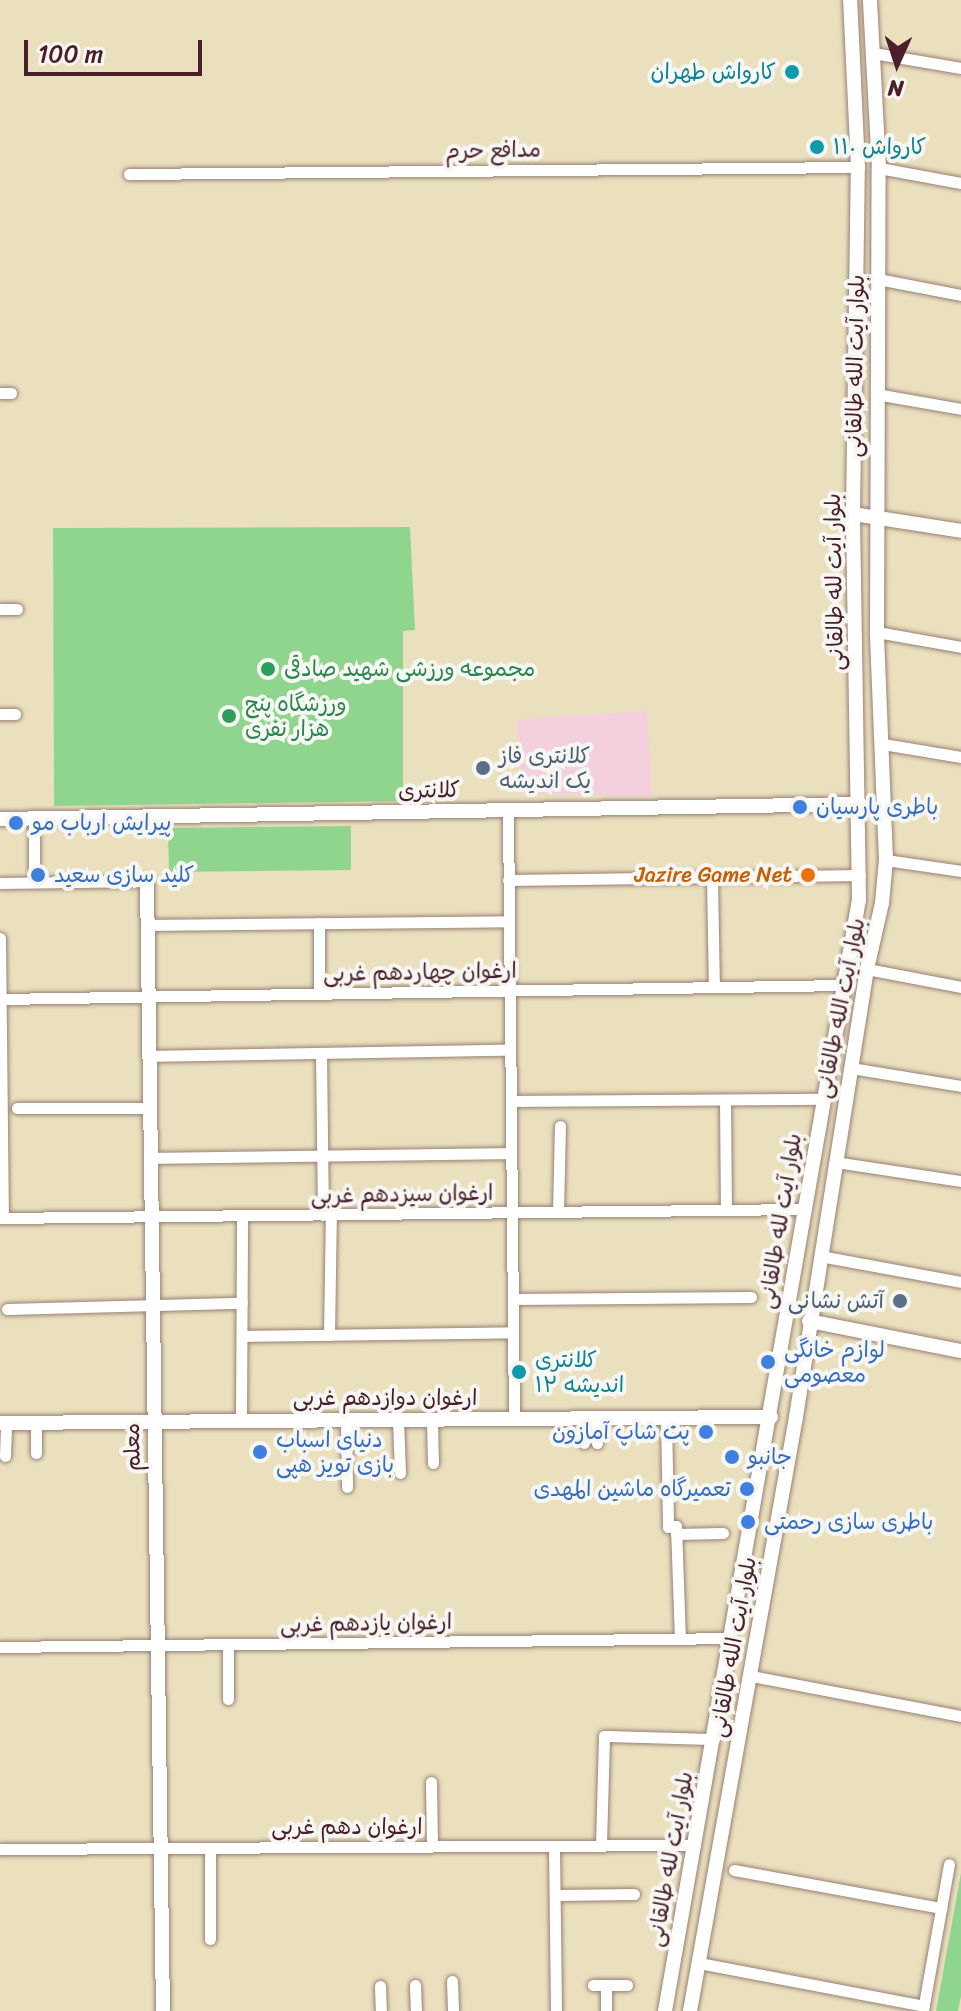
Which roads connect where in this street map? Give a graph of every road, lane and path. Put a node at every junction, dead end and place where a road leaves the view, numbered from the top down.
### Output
1 (850, 0) edge
2 (870, 0) edge
3 (873, 53) junction
4 (961, 68) edge
5 (858, 167) junction
6 (879, 168) junction
7 (129, 174) dead end
8 (961, 183) edge
9 (878, 279) junction
10 (961, 295) edge
11 (876, 394) junction
12 (961, 409) edge
13 (853, 514) junction
14 (876, 518) junction
15 (961, 531) edge
16 (0, 609) edge
17 (17, 609) dead end
18 (877, 632) junction
19 (961, 647) edge
20 (0, 714) edge
21 (15, 714) dead end
22 (883, 744) junction
23 (961, 757) edge
24 (860, 804) junction
25 (508, 810) junction
26 (34, 818) junction
27 (0, 819) edge
28 (886, 860) junction
29 (961, 871) edge
30 (860, 875) junction
31 (712, 877) junction
32 (508, 880) junction
33 (147, 881) joint
34 (34, 882) junction
35 (0, 883) edge
36 (509, 921) junction
37 (319, 923) junction
38 (147, 925) junction
39 (0, 938) edge
40 (867, 969) junction
41 (841, 985) junction
42 (714, 987) junction
43 (961, 987) edge
44 (510, 990) junction
45 (319, 994) junction
46 (148, 996) junction
47 (0, 999) edge
48 (510, 1050) junction
49 (321, 1053) junction
50 (149, 1056) junction
51 (851, 1068) junction
52 (961, 1086) edge
53 (821, 1099) junction
54 (725, 1100) junction
55 (511, 1101) junction
56 (17, 1108) dead end
57 (149, 1108) junction
58 (560, 1126) dead end
59 (511, 1153) junction
60 (323, 1156) junction
61 (150, 1158) junction
62 (835, 1162) junction
63 (961, 1181) edge
64 (804, 1209) junction
65 (726, 1210) junction
66 (512, 1212) junction
67 (558, 1212) junction
68 (327, 1214) junction
69 (242, 1215) junction
70 (151, 1216) junction
71 (1, 1218) edge
72 (820, 1256) junction
73 (793, 1278) junction
74 (816, 1281) junction
75 (961, 1282) edge
76 (751, 1297) dead end
77 (513, 1299) junction
78 (242, 1303) junction
79 (152, 1305) junction
80 (7, 1309) dead end
81 (809, 1321) junction
82 (513, 1332) junction
83 (329, 1335) junction
84 (242, 1336) junction
85 (961, 1351) edge
86 (771, 1417) junction
87 (666, 1418) junction
88 (514, 1419) junction
89 (590, 1419) junction
90 (398, 1420) junction
91 (432, 1420) junction
92 (346, 1421) junction
93 (154, 1422) junction
94 (241, 1422) junction
95 (3, 1423) edge
96 (36, 1423) junction
97 (591, 1443) dead end
98 (36, 1453) dead end
99 (5, 1456) dead end
100 (433, 1463) dead end
101 (400, 1473) dead end
102 (347, 1487) dead end
103 (723, 1533) dead end
104 (676, 1534) junction
105 (732, 1638) junction
106 (680, 1639) junction
107 (228, 1645) junction
108 (157, 1646) junction
109 (0, 1647) edge
110 (751, 1676) junction
111 (228, 1699) dead end
112 (961, 1716) edge
113 (714, 1739) junction
114 (431, 1782) dead end
115 (601, 1845) junction
116 (695, 1845) junction
117 (432, 1846) junction
118 (554, 1846) junction
119 (160, 1848) junction
120 (210, 1848) junction
121 (0, 1849) edge
122 (949, 1864) dead end
123 (734, 1870) dead end
124 (687, 1881) junction
125 (712, 1887) junction
126 (634, 1894) dead end
127 (555, 1895) junction
128 (942, 1908) junction
129 (210, 1939) dead end
130 (699, 1963) junction
131 (452, 1981) dead end
132 (415, 1985) dead end
133 (627, 1985) dead end
134 (380, 1986) dead end
135 (924, 2009) edge
136 (163, 2011) edge
137 (381, 2011) edge
138 (416, 2011) edge
139 (453, 2011) edge
140 (556, 2011) edge
141 (606, 2011) edge
142 (665, 2011) edge
143 (690, 2011) edge

1 - 5 street, بلوار آیت لله طالقانی
2 - 3 street, بلوار آیت الله طالقانی
3 - 4 street
3 - 6 street, بلوار آیت الله طالقانی
5 - 7 street, مدافع حرم
5 - 13 street, بلوار آیت لله طالقانی
6 - 8 street
6 - 9 street, بلوار آیت الله طالقانی
9 - 10 street
9 - 11 street, بلوار آیت الله طالقانی
11 - 12 street
11 - 14 street, بلوار آیت الله طالقانی
13 - 14 street
13 - 24 street, بلوار آیت لله طالقانی
14 - 15 street
14 - 18 street, بلوار آیت الله طالقانی
16 - 17 street
18 - 19 street
18 - 22 street, بلوار آیت الله طالقانی
20 - 21 street
22 - 23 street
22 - 28 street, بلوار آیت الله طالقانی
24 - 25 street, کلانتری
24 - 30 street, بلوار آیت لله طالقانی
25 - 26 street, کلانتری
25 - 32 street
26 - 27 street, کلانتری
26 - 34 street
28 - 29 street
28 - 40 street, بلوار آیت الله طالقانی
30 - 31 street
30 - 41 street, بلوار آیت لله طالقانی
31 - 32 street
31 - 42 street
32 - 36 street
33 - 34 street
33 - 38 street, معلم
34 - 35 street
36 - 37 street
36 - 44 street
37 - 38 street
37 - 45 street
38 - 46 street, معلم
39 - 47 street
40 - 43 street
40 - 51 street, بلوار آیت الله طالقانی
41 - 42 street, ارغوان چهاردهم غربی
41 - 53 street, بلوار آیت لله طالقانی
42 - 44 street, ارغوان چهاردهم غربی
44 - 45 street, ارغوان چهاردهم غربی
44 - 48 street
45 - 46 street, ارغوان چهاردهم غربی
46 - 47 street, ارغوان چهاردهم غربی
46 - 50 street, معلم
47 - 71 street
48 - 49 street
48 - 55 street
49 - 50 street
49 - 60 street
50 - 57 street, معلم
51 - 52 street
51 - 62 street, بلوار آیت الله طالقانی
53 - 54 street
53 - 64 street, بلوار آیت لله طالقانی
54 - 55 street
54 - 65 street
55 - 59 street
56 - 57 street
57 - 61 street, معلم
58 - 67 street
59 - 60 street
59 - 66 street
60 - 61 street
60 - 68 street
61 - 70 street, معلم
62 - 63 street
62 - 72 street, بلوار آیت الله طالقانی
64 - 65 street, ارغوان سیزدهم غربی
64 - 73 street, بلوار آیت لله طالقانی
65 - 67 street, ارغوان سیزدهم غربی
66 - 67 street, ارغوان سیزدهم غربی
66 - 68 street, ارغوان سیزدهم غربی
66 - 77 street
68 - 69 street, ارغوان سیزدهم غربی
68 - 83 street
69 - 70 street, ارغوان سیزدهم غربی
69 - 78 street
70 - 71 street, ارغوان سیزدهم غربی
70 - 79 street, معلم
72 - 74 street, بلوار آیت الله طالقانی
72 - 75 street
73 - 74 street
73 - 86 street, بلوار آیت لله طالقانی
74 - 81 street, بلوار آیت الله طالقانی
76 - 77 street
77 - 82 street
78 - 79 street
78 - 84 street
79 - 80 street
79 - 93 street, معلم
81 - 85 street
81 - 110 street, بلوار آیت الله طالقانی
82 - 83 street
82 - 88 street
83 - 84 street
84 - 94 street
86 - 87 street, ارغوان دوازدهم غربی
86 - 105 street, بلوار آیت لله طالقانی
87 - 89 street, ارغوان دوازدهم غربی
87 - 104 street
88 - 89 street, ارغوان دوازدهم غربی
88 - 91 street, ارغوان دوازدهم غربی
89 - 97 street
90 - 91 street, ارغوان دوازدهم غربی
90 - 92 street, ارغوان دوازدهم غربی
90 - 101 street
91 - 100 street
92 - 94 street, ارغوان دوازدهم غربی
92 - 102 street
93 - 94 street, ارغوان دوازدهم غربی
93 - 96 street, ارغوان دوازدهم غربی
93 - 108 street, معلم
95 - 96 street, ارغوان دوازدهم غربی
95 - 99 street
96 - 98 street
103 - 104 street
104 - 106 street
105 - 106 street, ارغوان یازدهم غربی
105 - 113 street, بلوار آیت لله طالقانی
106 - 107 street, ارغوان یازدهم غربی
107 - 108 street, ارغوان یازدهم غربی
107 - 111 street
108 - 109 street, ارغوان یازدهم غربی
108 - 119 street, معلم
110 - 112 street
110 - 125 street, بلوار آیت الله طالقانی
113 - 115 street
113 - 116 street, بلوار آیت لله طالقانی
114 - 117 street
115 - 116 street, ارغوان دهم غربی
115 - 118 street, ارغوان دهم غربی
116 - 124 street, بلوار آیت لله طالقانی
117 - 118 street, ارغوان دهم غربی
117 - 120 street, ارغوان دهم غربی
118 - 127 street
119 - 120 street, ارغوان دهم غربی
119 - 121 street, ارغوان دهم غربی
119 - 136 street, معلم
120 - 129 street
122 - 128 street
123 - 128 street
124 - 125 street
124 - 142 street, بلوار آیت لله طالقانی
125 - 130 street, بلوار آیت الله طالقانی
126 - 127 street
127 - 140 street
128 - 135 street
130 - 135 street
130 - 143 street, بلوار آیت الله طالقانی
131 - 139 street
132 - 138 street
133 - 141 street
134 - 137 street

